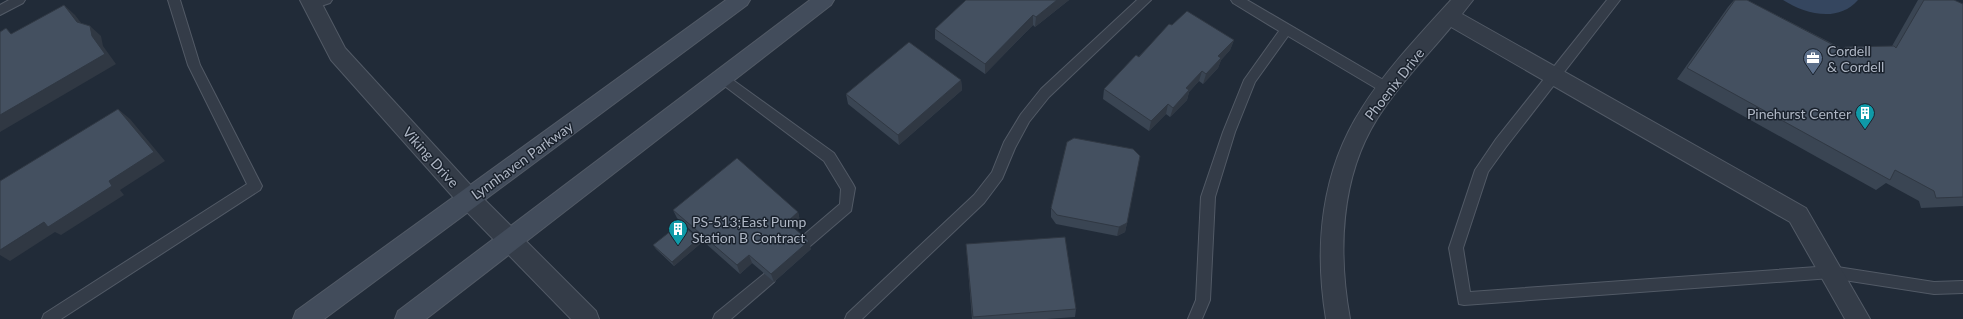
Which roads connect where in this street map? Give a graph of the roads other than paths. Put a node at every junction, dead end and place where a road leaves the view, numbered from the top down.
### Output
1 (19, 0) edge
2 (174, 0) edge
3 (740, 0) edge
4 (824, 0) edge
5 (1145, 0) edge
6 (1237, 0) edge
7 (1614, 0) edge
8 (316, 2) edge
9 (1456, 8) edge
10 (0, 10) edge
11 (1287, 29) junction
12 (1554, 76) junction
13 (722, 78) junction
14 (1388, 89) junction
15 (469, 199) junction
16 (510, 241) junction
17 (804, 243) edge
18 (1831, 272) junction
19 (769, 278) edge
20 (1963, 287) edge
21 (49, 319) edge
22 (305, 319) edge
23 (407, 319) edge
24 (587, 319) edge
25 (720, 319) edge
26 (852, 319) edge
27 (1194, 319) edge
28 (1338, 319) edge
29 (1858, 319) edge

1 - 10 lane
2 - 21 lane
3 - 15 main road, Lynnhaven Parkway
4 - 13 main road
5 - 26 lane
6 - 11 lane
7 - 12 lane
8 - 15 street, Viking Drive
9 - 12 street
9 - 14 street, Phoenix Drive
11 - 14 lane
11 - 27 lane
12 - 18 street
12 - 18 lane
13 - 16 main road
13 - 17 lane
14 - 28 street, Phoenix Drive
15 - 16 street, Viking Drive
15 - 22 main road, Lynnhaven Parkway
16 - 23 main road
16 - 24 street, Viking Drive
18 - 20 lane
18 - 29 street
19 - 25 lane

